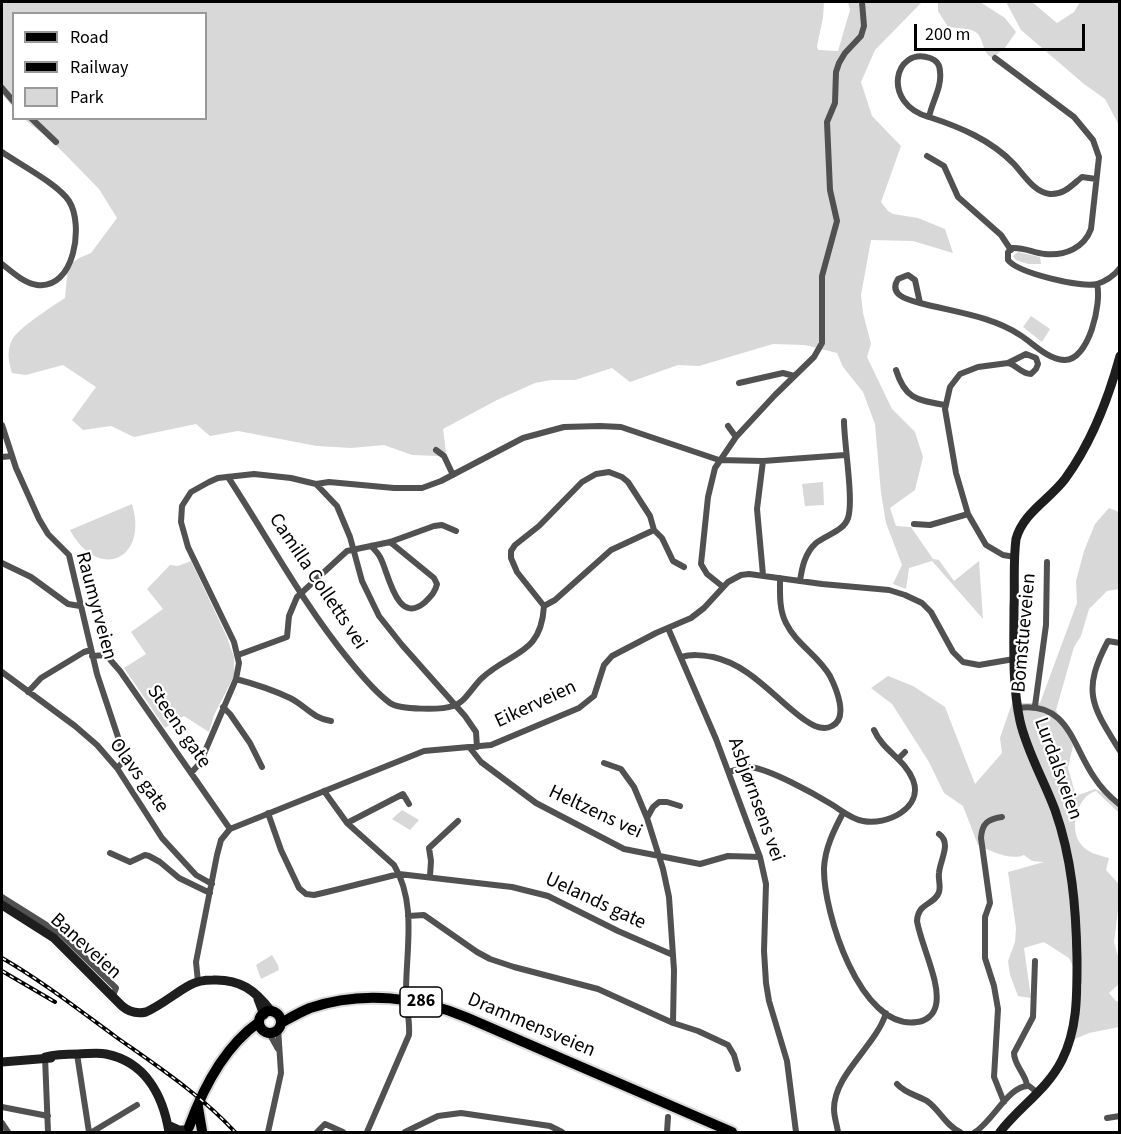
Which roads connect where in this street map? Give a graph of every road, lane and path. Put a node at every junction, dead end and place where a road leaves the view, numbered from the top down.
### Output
1 (862, 2) edge
2 (994, 58) dead end
3 (2, 88) edge
4 (12, 100) edge
5 (928, 117) junction
6 (33, 120) edge
7 (57, 142) dead end
8 (2, 152) edge
9 (927, 156) dead end
10 (1096, 179) junction
11 (1011, 249) junction
12 (2, 264) edge
13 (1119, 268) edge
14 (1097, 284) junction
15 (920, 303) junction
16 (1119, 356) edge
17 (1008, 363) junction
18 (896, 370) dead end
19 (794, 376) junction
20 (739, 383) dead end
21 (945, 405) junction
22 (844, 421) dead end
23 (2, 425) edge
24 (728, 426) dead end
25 (736, 437) junction
26 (436, 450) dead end
27 (845, 455) junction
28 (12, 456) junction
29 (2, 457) edge
30 (719, 460) junction
31 (763, 461) junction
32 (453, 475) junction
33 (228, 477) junction
34 (316, 484) junction
35 (968, 514) junction
36 (914, 524) dead end
37 (654, 530) junction
38 (456, 531) dead end
39 (390, 542) junction
40 (371, 546) junction
41 (354, 549) junction
42 (1015, 557) junction
43 (1047, 562) dead end
44 (2, 563) edge
45 (684, 567) dead end
46 (763, 575) junction
47 (780, 578) junction
48 (800, 581) junction
49 (722, 586) junction
50 (301, 593) junction
51 (80, 606) junction
52 (544, 606) junction
53 (668, 628) junction
54 (1119, 643) edge
55 (92, 653) junction
56 (238, 655) junction
57 (681, 657) junction
58 (1014, 659) junction
59 (2, 672) edge
60 (236, 679) junction
61 (28, 692) junction
62 (456, 706) junction
63 (1035, 706) junction
64 (224, 707) junction
65 (1018, 708) junction
66 (331, 721) dead end
67 (874, 730) dead end
68 (473, 748) junction
69 (1119, 751) edge
70 (905, 752) dead end
71 (898, 759) junction
72 (604, 763) dead end
73 (262, 767) dead end
74 (117, 768) junction
75 (729, 771) junction
76 (191, 773) junction
77 (324, 790) junction
78 (409, 804) dead end
79 (1119, 805) edge
80 (680, 806) dead end
81 (268, 813) junction
82 (843, 813) junction
83 (1002, 817) dead end
84 (647, 818) junction
85 (458, 821) dead end
86 (347, 823) junction
87 (230, 830) junction
88 (939, 834) dead end
89 (110, 853) dead end
90 (660, 855) junction
91 (760, 857) junction
92 (399, 873) junction
93 (430, 876) junction
94 (212, 884) junction
95 (210, 893) junction
96 (2, 897) edge
97 (2, 905) edge
98 (408, 916) junction
99 (673, 956) junction
100 (1035, 962) dead end
101 (198, 982) junction
102 (113, 996) junction
103 (406, 1000) junction
104 (886, 1013) junction
105 (270, 1022) junction
106 (672, 1023) junction
107 (77, 1054) junction
108 (45, 1057) junction
109 (2, 1062) edge
110 (738, 1069) dead end
111 (897, 1084) dead end
112 (1027, 1085) junction
113 (1038, 1093) junction
114 (1004, 1102) junction
115 (198, 1104) junction
116 (136, 1105) dead end
117 (2, 1107) edge
118 (48, 1116) junction
119 (1119, 1116) edge
120 (668, 1118) dead end
121 (1107, 1118) dead end
122 (2, 1123) edge
123 (169, 1129) edge
124 (186, 1130) edge
125 (1003, 1131) edge
126 (8, 1132) edge
127 (48, 1132) edge
128 (90, 1132) edge
129 (203, 1132) edge
130 (268, 1132) edge
131 (317, 1132) edge
132 (343, 1132) edge
133 (367, 1132) edge
134 (405, 1132) edge
135 (561, 1132) edge
136 (667, 1132) edge
137 (732, 1132) edge
138 (796, 1132) edge
139 (838, 1132) edge
140 (960, 1132) edge
141 (975, 1132) edge

1 - 19 street
2 - 10 street
3 - 4 street
5 - 5 street
5 - 10 street
6 - 7 street
8 - 12 street
9 - 11 street
10 - 11 street
11 - 14 street
13 - 14 street
14 - 15 street
15 - 15 street
16 - 42 main road, Lurdalsveien
17 - 17 street
17 - 21 street
18 - 21 street
19 - 20 street
19 - 25 street
21 - 35 street
22 - 27 street
23 - 28 street, Raumyrveien
24 - 25 street
25 - 30 street
26 - 32 street
27 - 31 street
27 - 48 street
28 - 29 street
28 - 51 street, Raumyrveien
30 - 31 street
30 - 32 street
30 - 49 street
31 - 46 street
32 - 34 street
33 - 34 street
33 - 50 street, Camilla Colletts vei
33 - 56 street
34 - 41 street
35 - 36 street
35 - 42 street
37 - 45 street
37 - 52 street
37 - 52 street
38 - 39 street
39 - 40 street
39 - 40 street
40 - 41 street
41 - 50 street
41 - 62 street
42 - 58 main road, Lurdalsveien
43 - 63 street, Bomstueveien
44 - 51 street
46 - 47 street, Eikerveien
46 - 49 street, Eikerveien
47 - 48 street, Eikerveien
47 - 57 street
48 - 58 street, Eikerveien
49 - 53 street, Eikerveien
50 - 56 street
50 - 62 street, Camilla Colletts vei
51 - 55 street, Raumyrveien
52 - 62 street
53 - 57 street, Asbjørnsens vei
53 - 68 street, Eikerveien
54 - 69 street
55 - 61 street
55 - 74 street, Raumyrveien
55 - 76 street, Steens gate
56 - 60 street
57 - 75 street, Asbjørnsens vei
58 - 65 main road, Lurdalsveien
59 - 61 street, Olavs gate
60 - 64 street
60 - 66 street
61 - 74 street, Olavs gate
62 - 68 street
63 - 65 street
63 - 79 street
64 - 73 street
64 - 76 street
65 - 113 main road, Lurdalsveien
67 - 71 street
68 - 77 street, Eikerveien
68 - 90 street, Heltzens vei
70 - 71 street
71 - 82 street
72 - 84 street
74 - 94 street, Olavs gate
75 - 82 street
75 - 91 street, Asbjørnsens vei
76 - 87 street, Steens gate
77 - 81 street, Eikerveien
77 - 86 street
78 - 86 street
80 - 84 street
81 - 87 street, Eikerveien
81 - 92 street, Uelands gate
82 - 104 street
83 - 114 street
84 - 90 street
85 - 93 street
86 - 92 street
87 - 94 street
88 - 104 street
89 - 95 street
90 - 91 street, Heltzens vei
90 - 99 street
91 - 138 street, Asbjørnsens vei
92 - 93 street, Uelands gate
92 - 98 street
93 - 99 street, Uelands gate
94 - 95 street
95 - 101 street
96 - 102 street, Baneveien
97 - 102 main road, Baneveien
98 - 103 street
98 - 106 street
99 - 106 street
100 - 112 street
101 - 102 main road, Baneveien
101 - 105 main road
103 - 105 main road, Drammensveien / 286
103 - 133 street
103 - 137 main road, Drammensveien / 286
104 - 139 street
105 - 115 main road, Drammensveien / 286
105 - 130 street
106 - 110 street
107 - 108 main road
107 - 123 main road
107 - 128 street
108 - 109 main road
108 - 118 street
111 - 140 street
112 - 113 street
112 - 114 street
113 - 125 main road, Lurdalsveien
114 - 141 street
115 - 124 main road, Drammensveien / 286
115 - 129 main road
116 - 128 street
117 - 118 street
118 - 127 street
119 - 121 street
120 - 136 street
122 - 126 street
123 - 124 main road
124 - 129 main road
131 - 132 street
134 - 135 street

